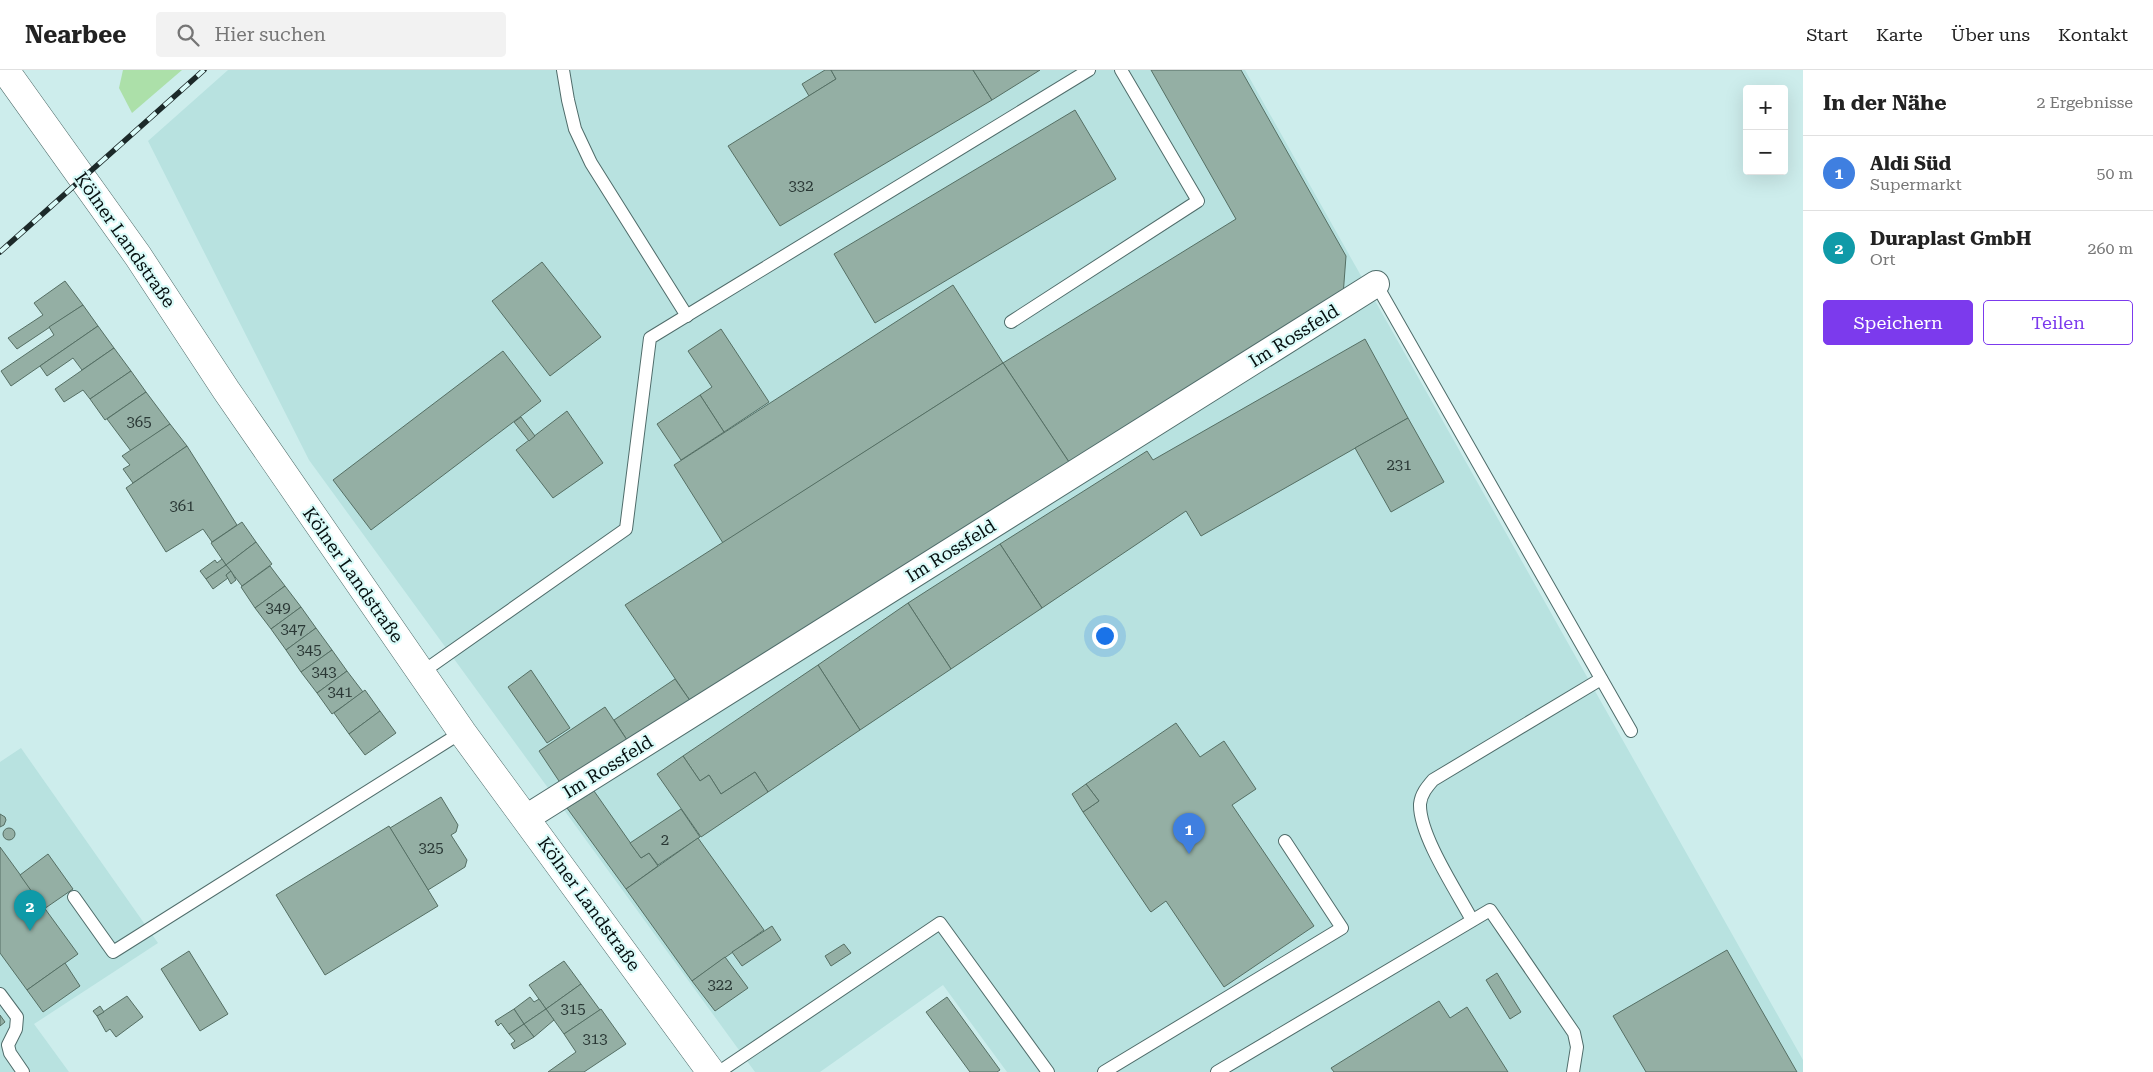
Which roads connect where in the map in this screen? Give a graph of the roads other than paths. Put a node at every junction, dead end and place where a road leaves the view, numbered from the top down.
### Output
1 (3, 70) edge
2 (563, 70) edge
3 (1089, 70) edge
4 (1121, 70) edge
5 (0, 78) edge
6 (1376, 284) joint
7 (687, 316) junction
8 (1011, 322) dead end
9 (421, 673) junction
10 (1601, 679) junction
11 (1630, 731) dead end
12 (462, 732) junction
13 (526, 818) junction
14 (1285, 841) dead end
15 (74, 897) dead end
16 (1472, 920) junction
17 (0, 994) edge
18 (23, 1072) edge
19 (711, 1072) edge
20 (719, 1072) edge
21 (1048, 1072) edge
22 (1104, 1072) edge
23 (1217, 1072) edge
24 (1573, 1072) edge

1 - 5 main road
1 - 9 main road, Kölner Landstraße
2 - 7 lane
3 - 7 lane
4 - 8 lane
6 - 10 lane
6 - 13 street, Im Rossfeld
7 - 9 lane
9 - 12 main road, Kölner Landstraße
10 - 11 lane
10 - 16 lane
12 - 13 main road, Kölner Landstraße
12 - 15 lane
13 - 19 main road, Kölner Landstraße
14 - 22 lane
16 - 23 lane
16 - 24 lane
17 - 18 lane
20 - 21 lane

